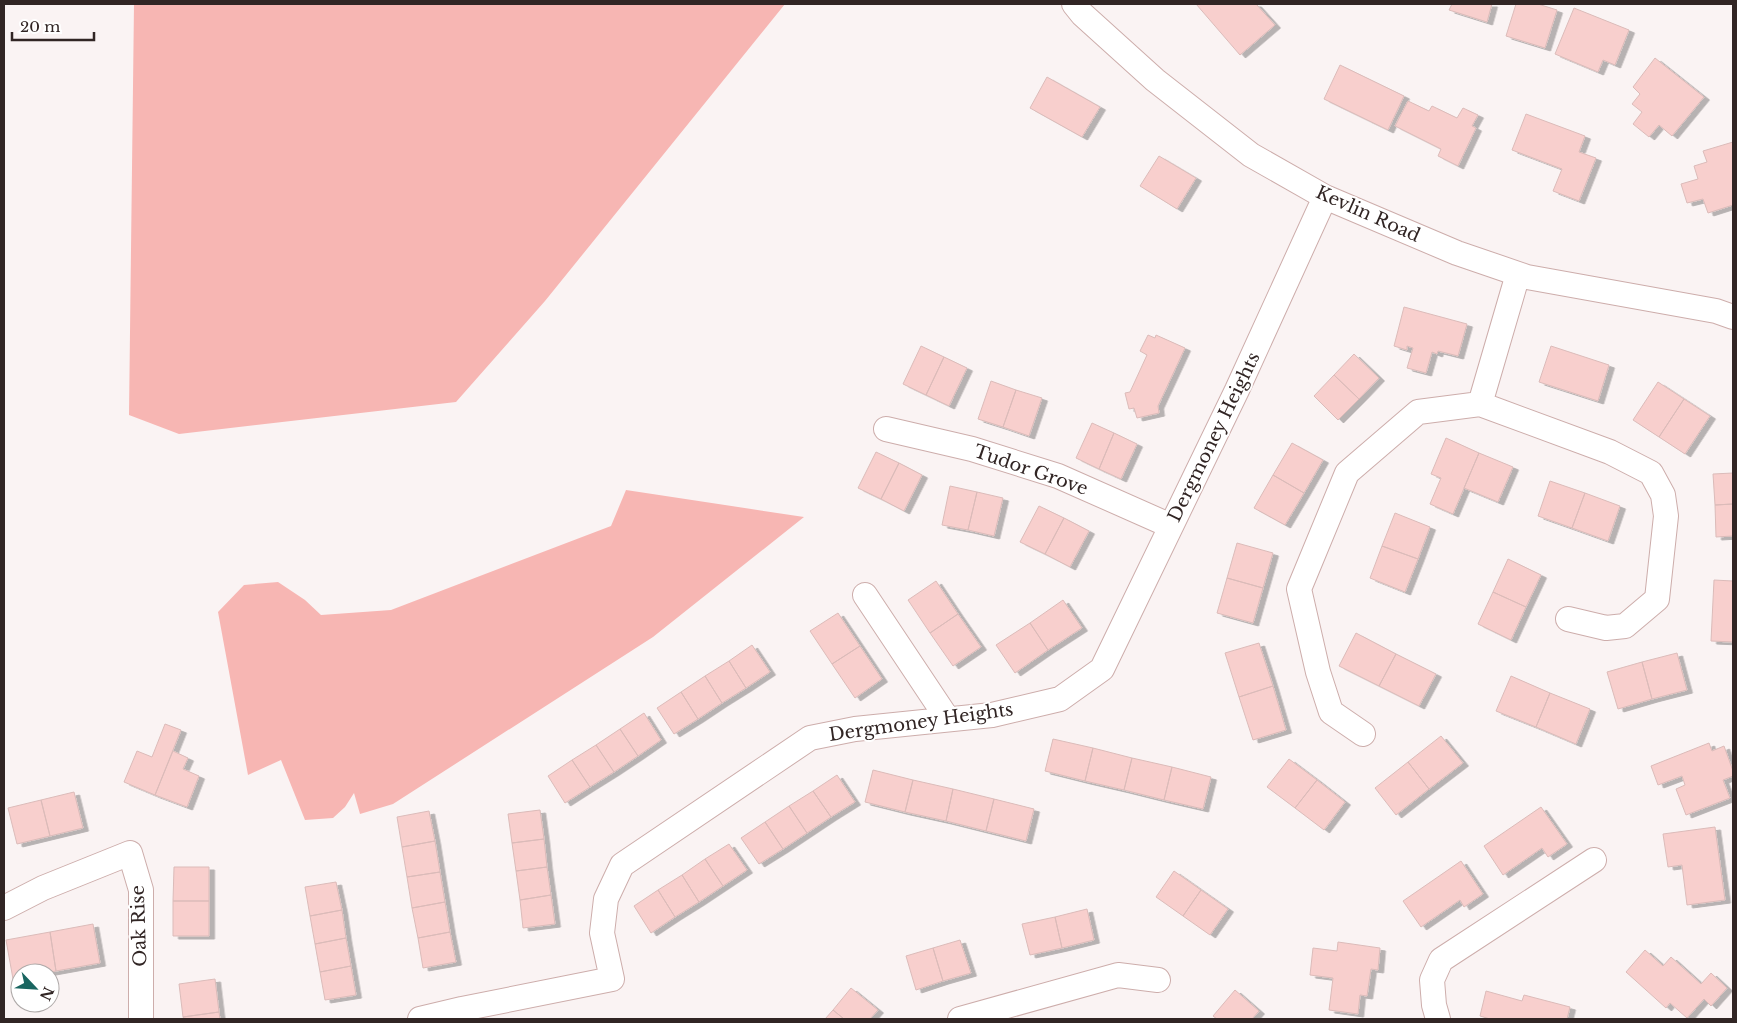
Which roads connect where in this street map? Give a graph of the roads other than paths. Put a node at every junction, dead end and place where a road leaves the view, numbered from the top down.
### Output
1 (1074, 4) edge
2 (1325, 197) junction
3 (1518, 274) junction
4 (1728, 312) edge
5 (1480, 404) junction
6 (886, 429) dead end
7 (1171, 526) junction
8 (865, 595) dead end
9 (1568, 619) dead end
10 (947, 718) junction
11 (1363, 734) dead end
12 (1594, 860) dead end
13 (4, 908) edge
14 (1158, 980) dead end
15 (142, 1019) edge
16 (420, 1019) edge
17 (960, 1019) edge
18 (1438, 1019) edge

1 - 2 street, Kevlin Road
2 - 3 street, Kevlin Road
2 - 7 street, Dergmoney Heights
3 - 4 street, Kevlin Road
3 - 5 street
5 - 9 street
5 - 11 street
6 - 7 street, Tudor Grove
7 - 10 street, Dergmoney Heights
8 - 10 street
10 - 16 street, Dergmoney Heights
12 - 18 street
13 - 15 street, Oak Rise
14 - 17 street

